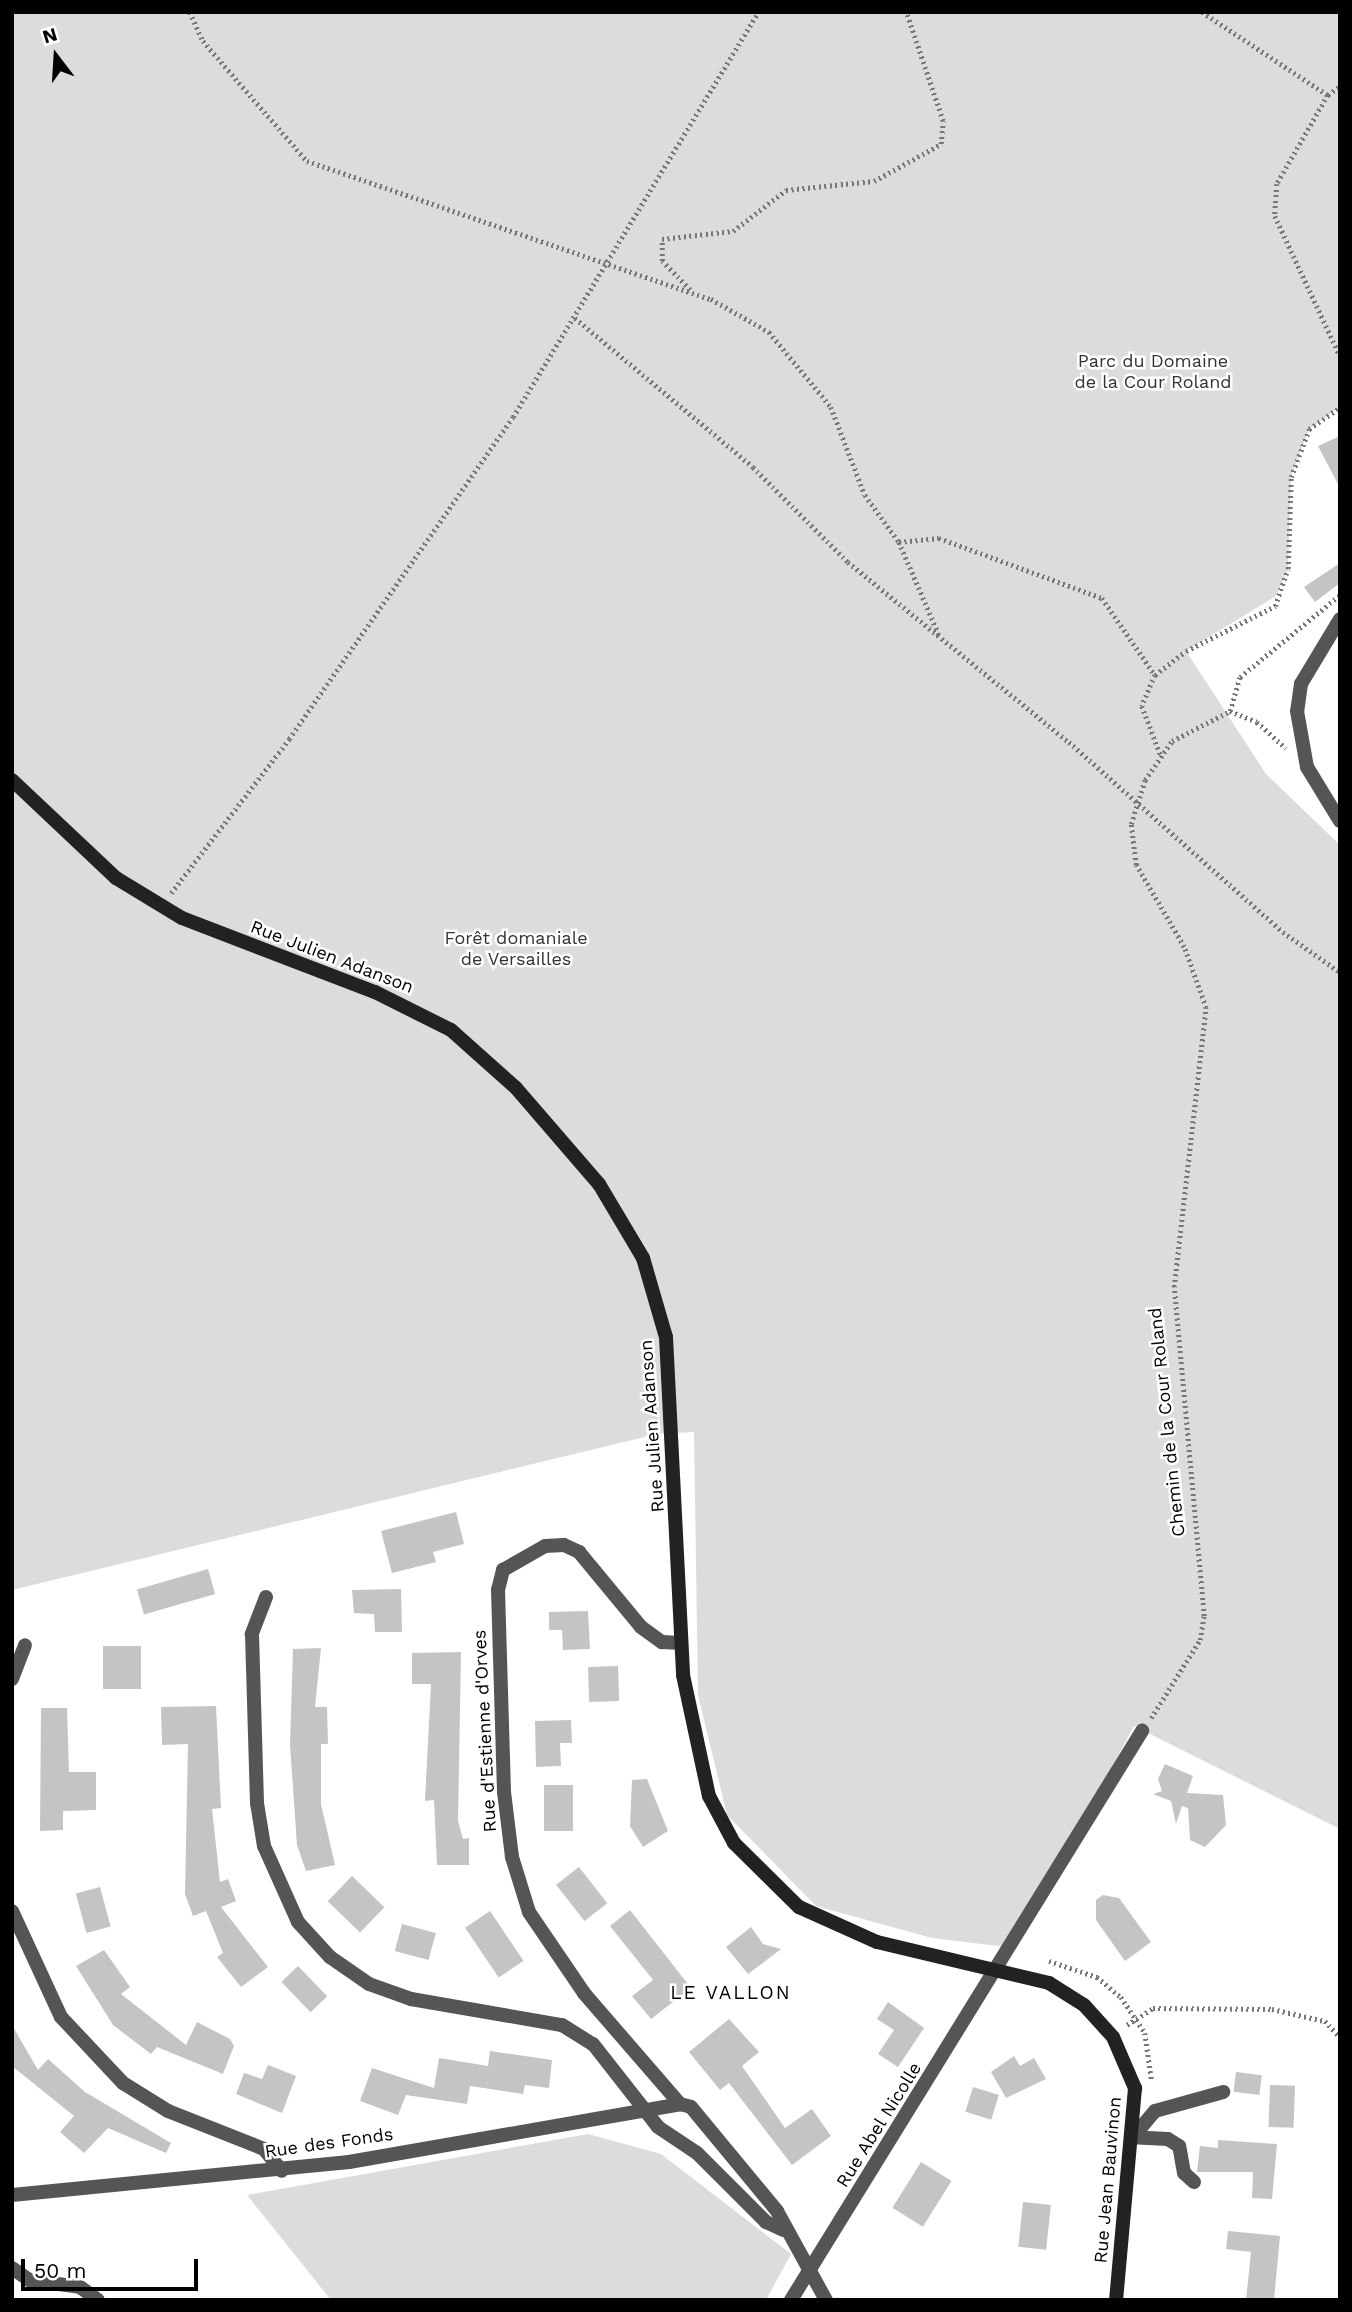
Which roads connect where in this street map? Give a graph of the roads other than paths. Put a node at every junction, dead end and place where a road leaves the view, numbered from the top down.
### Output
1 (1340, 619) edge
2 (12, 780) edge
3 (1340, 821) edge
4 (266, 1597) dead end
5 (681, 1643) junction
6 (25, 1645) dead end
7 (12, 1679) edge
8 (1142, 1731) road end
9 (12, 1911) edge
10 (999, 1970) junction
11 (1223, 2092) dead end
12 (680, 2104) junction
13 (648, 2109) junction
14 (1133, 2137) junction
15 (282, 2171) junction
16 (1194, 2182) dead end
17 (12, 2195) edge
18 (783, 2230) junction
19 (812, 2266) junction
20 (12, 2268) edge
21 (98, 2300) edge
22 (791, 2300) edge
23 (826, 2300) edge
24 (1116, 2300) edge

1 - 3 street
2 - 5 main road, Rue Julien Adanson
4 - 13 street
5 - 10 main road, Rue Julien Adanson
5 - 12 street, Rue d'Estienne d'Orves
6 - 7 street
8 - 10 street
9 - 15 street
10 - 14 main road, Rue Jean Bauvinon
10 - 19 street, Rue Abel Nicolle
11 - 14 street
12 - 13 street, Rue des Fonds
12 - 18 street
13 - 15 street, Rue des Fonds
13 - 18 street
14 - 16 street
14 - 24 main road, Rue Jean Bauvinon
15 - 17 street, Rue des Fonds
18 - 19 street
19 - 22 street, Rue Abel Nicolle
19 - 23 street
20 - 21 street

